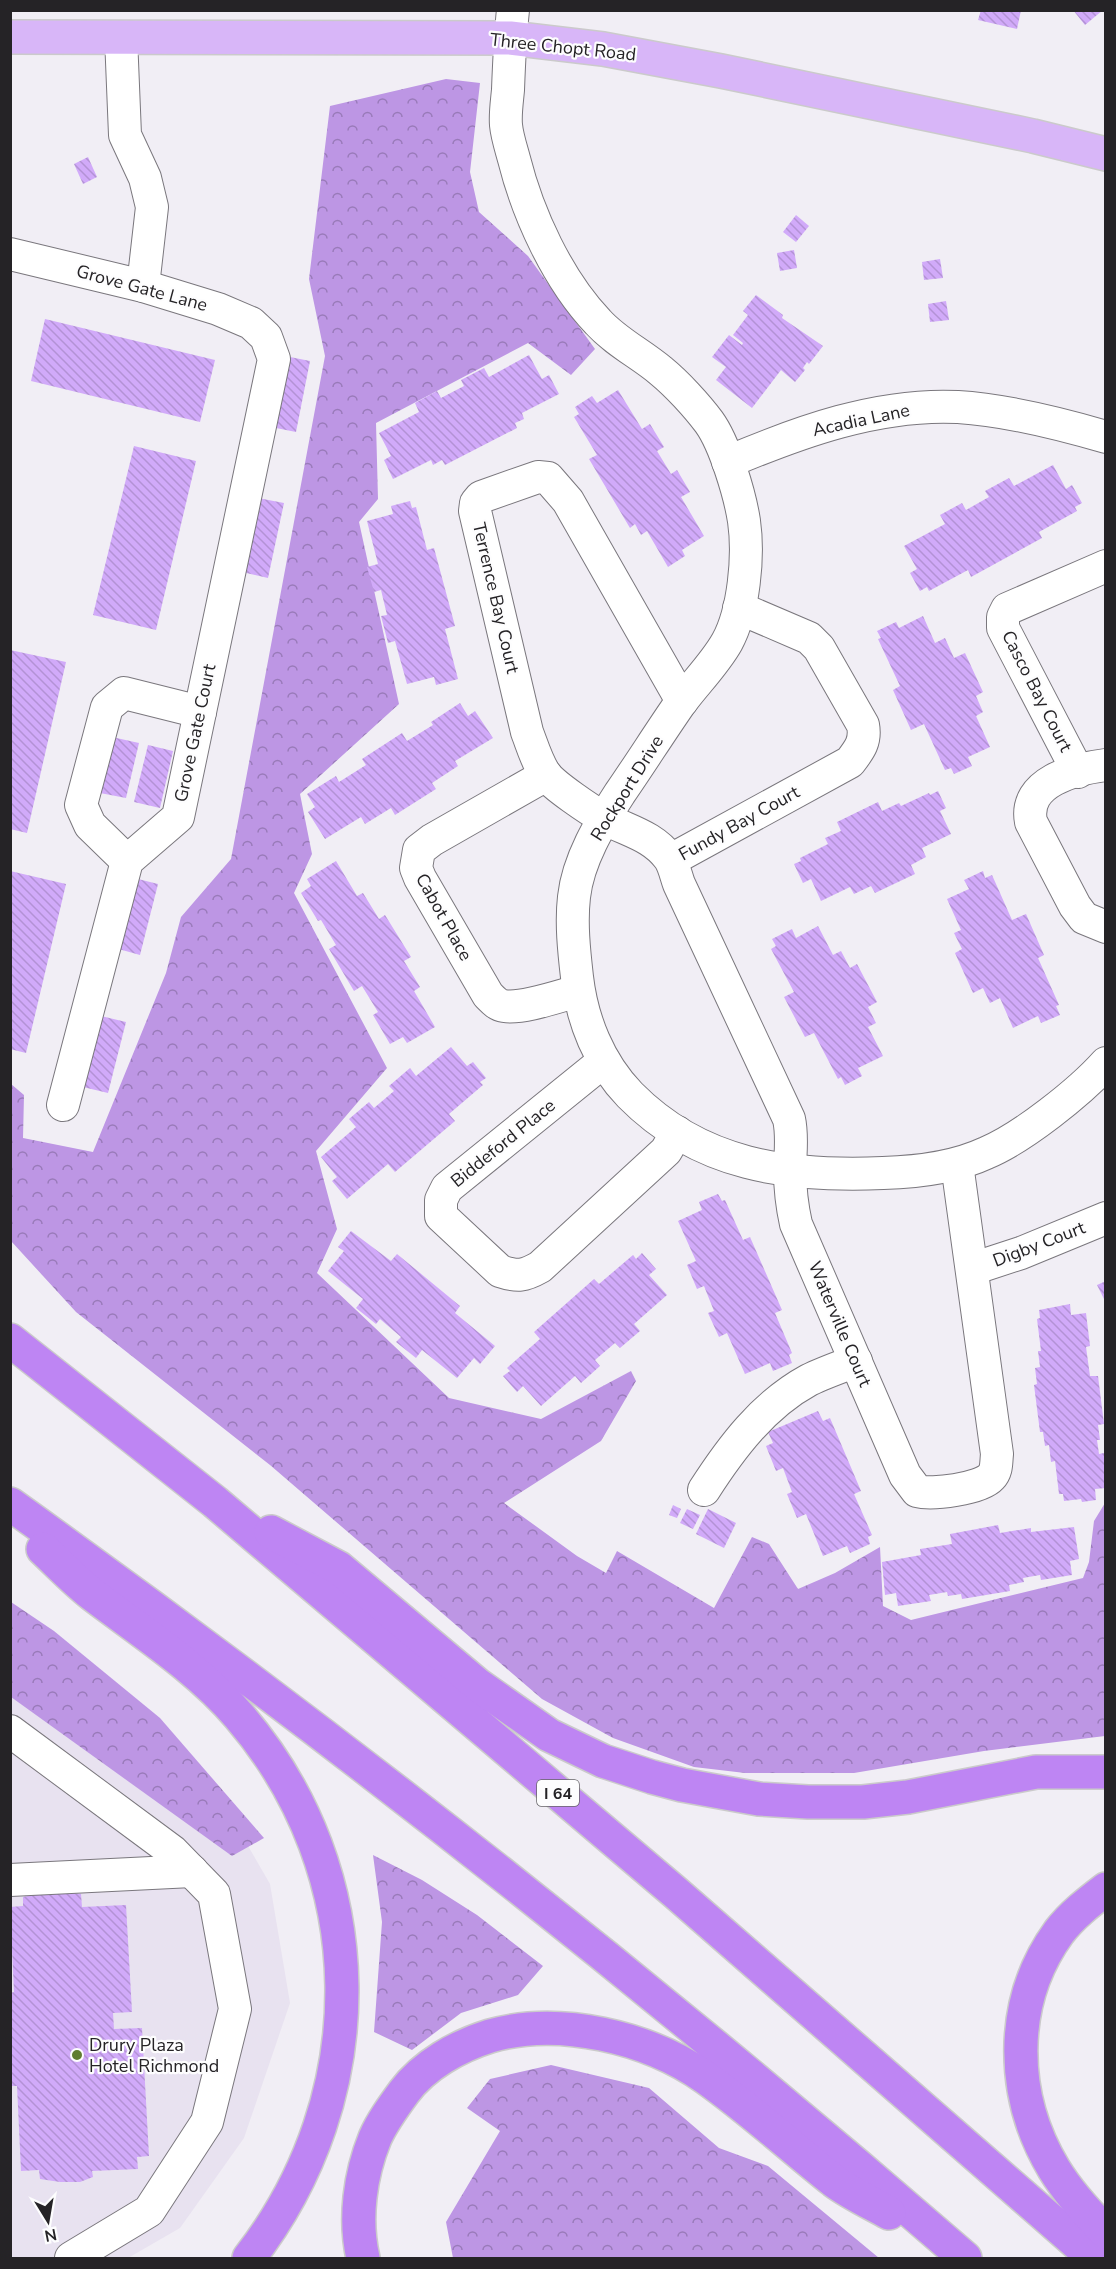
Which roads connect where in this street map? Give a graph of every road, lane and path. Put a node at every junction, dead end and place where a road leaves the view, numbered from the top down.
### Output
1 (511, 24) edge
2 (10, 37) edge
3 (121, 37) junction
4 (1106, 154) edge
5 (10, 254) edge
6 (143, 286) junction
7 (266, 337) joint
8 (1106, 437) edge
9 (728, 462) junction
10 (1106, 566) edge
11 (739, 608) junction
12 (682, 701) junction
13 (200, 712) junction
14 (1092, 768) edge
15 (546, 775) junction
16 (604, 818) junction
17 (671, 860) junction
18 (127, 861) junction
19 (1106, 927) edge
20 (579, 991) junction
21 (604, 1061) junction
22 (1106, 1063) edge
23 (63, 1105) dead end
24 (676, 1132) junction
25 (957, 1164) junction
26 (790, 1170) junction
27 (1106, 1218) edge
28 (972, 1269) junction
29 (10, 1340) edge
30 (856, 1361) junction
31 (704, 1490) dead end
32 (215, 1502) junction
33 (10, 1504) edge
34 (10, 1520) edge
35 (10, 1731) edge
36 (1106, 1762) edge
37 (1036, 1772) junction
38 (1106, 1772) edge
39 (192, 1871) junction
40 (10, 1880) edge
41 (1106, 1889) edge
42 (1106, 2232) edge
43 (964, 2258) edge
44 (71, 2259) edge
45 (249, 2259) edge
46 (363, 2259) edge
47 (1094, 2259) edge

1 - 3 main road, Three Chopt Road
1 - 4 main road, Three Chopt Road
1 - 9 street, Rockport Drive
2 - 3 main road, Three Chopt Road
3 - 6 street
5 - 6 street, Grove Gate Lane
6 - 7 street, Grove Gate Lane
7 - 13 street, Grove Gate Court
8 - 9 street, Acadia Lane
9 - 11 street, Rockport Drive
10 - 14 street, Casco Bay Court
11 - 12 street, Rockport Drive
11 - 17 street, Fundy Bay Court
12 - 15 street, Terrence Bay Court
12 - 16 street, Rockport Drive
13 - 18 street, Grove Gate Court
13 - 18 street
14 - 19 street
15 - 16 street, Terrence Bay Court
15 - 20 street, Cabot Place
16 - 17 street, Waterville Court
16 - 20 street, Rockport Drive
17 - 26 street, Waterville Court
18 - 23 street
20 - 21 street, Rockport Drive
21 - 24 street, Rockport Drive
21 - 24 street, Biddeford Place
22 - 25 street, Rockport Drive
24 - 26 street, Rockport Drive
25 - 26 street, Rockport Drive
25 - 28 street, Waterville Court
26 - 30 street, Waterville Court
27 - 28 street, Digby Court
28 - 30 street, Waterville Court
29 - 32 highway, I 64
30 - 31 street
32 - 37 highway
32 - 47 highway, I 64
33 - 43 highway
34 - 45 highway
35 - 39 street
36 - 37 highway
37 - 38 highway
39 - 40 street
39 - 44 street
41 - 42 highway
43 - 46 highway

